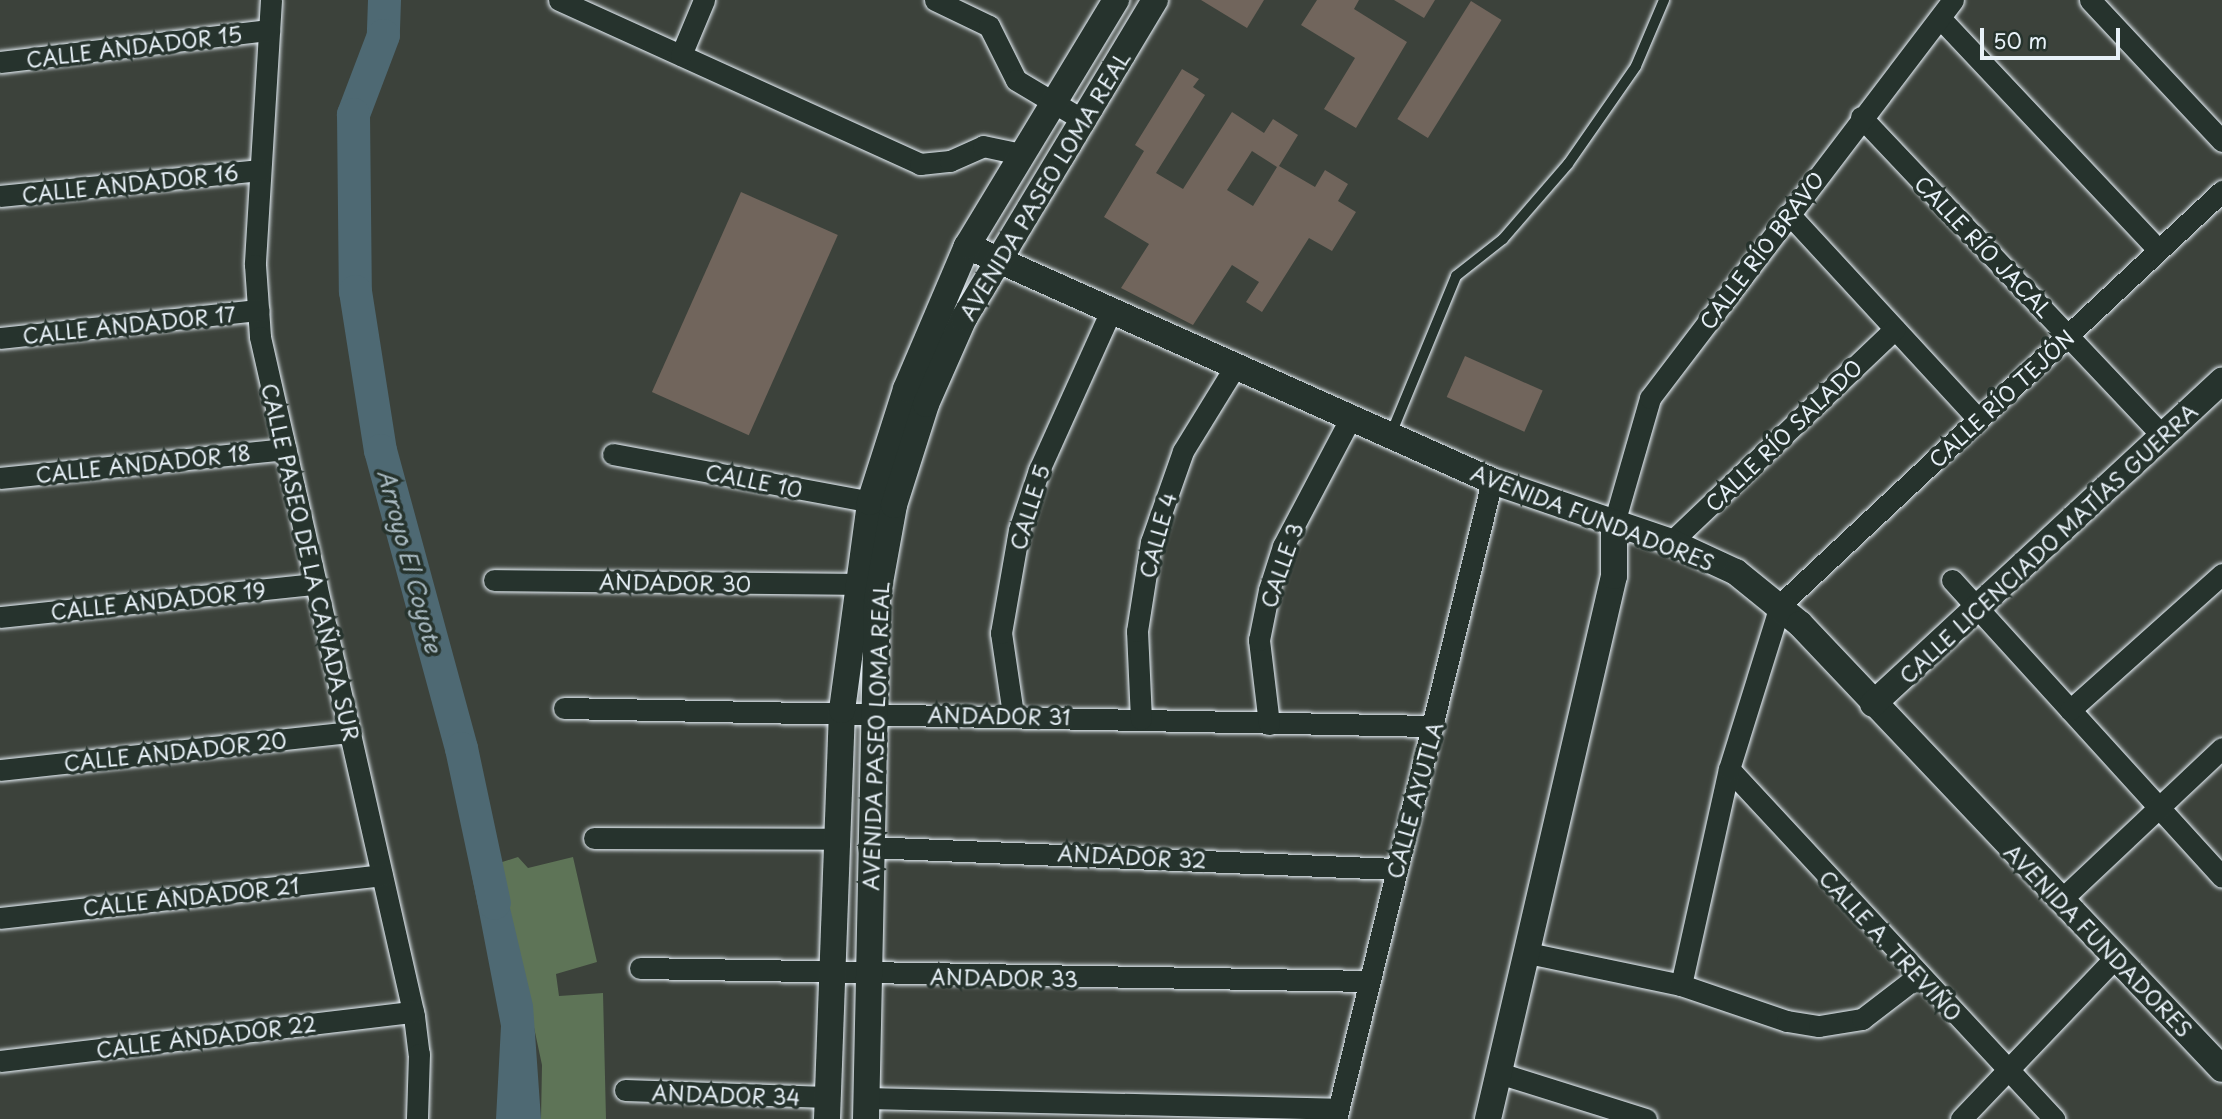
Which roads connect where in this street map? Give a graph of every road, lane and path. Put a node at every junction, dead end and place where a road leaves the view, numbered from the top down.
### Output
1 (271, 0) edge
2 (559, 0) edge
3 (704, 0) edge
4 (935, 0) edge
5 (1115, 0) edge
6 (1154, 0) edge
7 (1664, 0) edge
8 (1953, 0) edge
9 (2090, 0) edge
10 (1940, 18) junction
11 (269, 30) junction
12 (681, 55) junction
13 (0, 62) edge
14 (1055, 99) junction
15 (1861, 117) junction
16 (1083, 120) junction
17 (2222, 141) edge
18 (1021, 154) junction
19 (260, 170) junction
20 (2222, 191) edge
21 (0, 196) edge
22 (1789, 214) junction
23 (967, 246) junction
24 (2158, 249) junction
25 (1000, 261) junction
26 (258, 310) junction
27 (1110, 313) junction
28 (1895, 329) junction
29 (2068, 335) junction
30 (0, 338) edge
31 (1234, 368) junction
32 (2222, 381) edge
33 (1350, 419) junction
34 (1978, 419) junction
35 (1390, 436) junction
36 (2163, 436) junction
37 (899, 448) junction
38 (285, 449) junction
39 (613, 454) dead end
40 (0, 478) edge
41 (1492, 481) junction
42 (882, 503) junction
43 (1614, 523) junction
44 (1671, 542) junction
45 (2222, 574) edge
46 (494, 580) dead end
47 (1952, 580) dead end
48 (316, 584) junction
49 (855, 584) junction
50 (1780, 605) junction
51 (1979, 609) junction
52 (0, 617) edge
53 (1873, 704) junction
54 (564, 708) dead end
55 (842, 710) junction
56 (2070, 710) junction
57 (877, 712) junction
58 (1013, 714) junction
59 (1141, 719) junction
60 (1269, 724) junction
61 (1433, 726) junction
62 (350, 732) junction
63 (2222, 748) edge
64 (1729, 769) junction
65 (0, 770) edge
66 (2157, 808) junction
67 (594, 838) dead end
68 (834, 839) junction
69 (869, 847) junction
70 (1395, 869) junction
71 (382, 875) junction
72 (2222, 877) edge
73 (2064, 897) junction
74 (0, 918) edge
75 (1528, 953) junction
76 (2116, 957) junction
77 (640, 968) dead end
78 (831, 975) junction
79 (867, 975) junction
80 (1918, 976) junction
81 (1369, 981) junction
82 (1681, 985) junction
83 (413, 1012) junction
84 (0, 1061) edge
85 (2222, 1069) edge
86 (2008, 1070) junction
87 (1499, 1073) junction
88 (625, 1090) dead end
89 (827, 1108) edge
90 (866, 1109) edge
91 (1337, 1114) edge
92 (1641, 1118) edge
93 (417, 1119) edge
94 (1488, 1119) edge
95 (1961, 1119) edge
96 (2054, 1119) edge

1 - 11 street, CALLE PASEO DE LA CAÑADA SUR
2 - 12 street
3 - 12 street
4 - 14 street
5 - 14 street, AVENIDA PASEO LOMA REAL
6 - 16 street, AVENIDA PASEO LOMA REAL
7 - 35 lane
8 - 10 street, CALLE RÍO BRAVO
9 - 17 street
10 - 15 street, CALLE RÍO BRAVO
10 - 24 street
11 - 13 street, CALLE ANDADOR 15
11 - 19 street, CALLE PASEO DE LA CAÑADA SUR
12 - 18 street
14 - 16 street
14 - 18 street, AVENIDA PASEO LOMA REAL
15 - 22 street, CALLE RÍO BRAVO
15 - 29 street, CALLE RÍO JACAL
16 - 25 street, AVENIDA PASEO LOMA REAL
18 - 23 street, AVENIDA PASEO LOMA REAL
19 - 21 street, CALLE ANDADOR 16
19 - 26 street, CALLE PASEO DE LA CAÑADA SUR
20 - 24 street, CALLE RÍO TEJÓN
22 - 28 street
22 - 43 street, CALLE RÍO BRAVO
23 - 25 street, AVENIDA FUNDADORES
23 - 37 street, AVENIDA PASEO LOMA REAL
24 - 29 street, CALLE RÍO TEJÓN
25 - 27 street, AVENIDA FUNDADORES
25 - 37 street, AVENIDA PASEO LOMA REAL
26 - 30 street, CALLE ANDADOR 17
26 - 38 street, CALLE PASEO DE LA CAÑADA SUR
27 - 31 street, AVENIDA FUNDADORES
27 - 58 street, CALLE 5
28 - 34 street
28 - 44 street, CALLE RÍO SALADO
29 - 34 street, CALLE RÍO TEJÓN
29 - 36 street, CALLE RÍO JACAL
31 - 33 street, AVENIDA FUNDADORES
31 - 59 street, CALLE 4
32 - 36 street, CALLE LICENCIADO MATÍAS GUERRA
33 - 35 street, AVENIDA FUNDADORES
33 - 60 street, CALLE 3
34 - 50 street, CALLE RÍO TEJÓN
35 - 41 street, AVENIDA FUNDADORES
36 - 51 street, CALLE LICENCIADO MATÍAS GUERRA
37 - 42 street, AVENIDA PASEO LOMA REAL
38 - 40 street, CALLE ANDADOR 18
38 - 48 street, CALLE PASEO DE LA CAÑADA SUR
39 - 42 street, CALLE 10
41 - 43 street, AVENIDA FUNDADORES
41 - 61 street, CALLE AYUTLA
42 - 49 street, AVENIDA PASEO LOMA REAL
42 - 57 street, AVENIDA PASEO LOMA REAL
43 - 44 street, AVENIDA FUNDADORES
43 - 75 street
44 - 50 street, AVENIDA FUNDADORES
45 - 56 street
46 - 49 street, ANDADOR 30
47 - 51 street
48 - 52 street, CALLE ANDADOR 19
48 - 62 street, CALLE PASEO DE LA CAÑADA SUR
49 - 55 street, AVENIDA PASEO LOMA REAL
50 - 53 street, AVENIDA FUNDADORES
50 - 64 street
51 - 53 street, CALLE LICENCIADO MATÍAS GUERRA
51 - 56 street
53 - 73 street, AVENIDA FUNDADORES
54 - 55 street, ANDADOR 31
55 - 57 street, ANDADOR 31
55 - 68 street, AVENIDA PASEO LOMA REAL
56 - 66 street
57 - 58 street, ANDADOR 31
57 - 69 street, AVENIDA PASEO LOMA REAL
58 - 59 street, ANDADOR 31
59 - 60 street, ANDADOR 31
60 - 61 street, ANDADOR 31
61 - 70 street, CALLE AYUTLA
62 - 65 street, CALLE ANDADOR 20
62 - 71 street, CALLE PASEO DE LA CAÑADA SUR
63 - 66 street
64 - 80 street, CALLE A. TREVIÑO
64 - 82 street
66 - 72 street
66 - 73 street
67 - 68 street
68 - 78 street, AVENIDA PASEO LOMA REAL
69 - 70 street, ANDADOR 32
69 - 79 street, AVENIDA PASEO LOMA REAL
70 - 81 street, CALLE AYUTLA
71 - 74 street, CALLE ANDADOR 21
71 - 83 street, CALLE PASEO DE LA CAÑADA SUR
73 - 76 street, AVENIDA FUNDADORES
75 - 82 street
75 - 87 street
76 - 85 street, AVENIDA FUNDADORES
76 - 86 street
77 - 78 street, ANDADOR 33
78 - 79 street, ANDADOR 33
78 - 89 street, AVENIDA PASEO LOMA REAL
79 - 81 street, ANDADOR 33
79 - 90 street, AVENIDA PASEO LOMA REAL
80 - 82 street
80 - 86 street, CALLE A. TREVIÑO
81 - 91 street, CALLE AYUTLA
83 - 84 street, CALLE ANDADOR 22
83 - 93 street, CALLE PASEO DE LA CAÑADA SUR
86 - 95 street
86 - 96 street, CALLE A. TREVIÑO
87 - 92 street
87 - 94 street
88 - 89 street, ANDADOR 34
90 - 91 street

